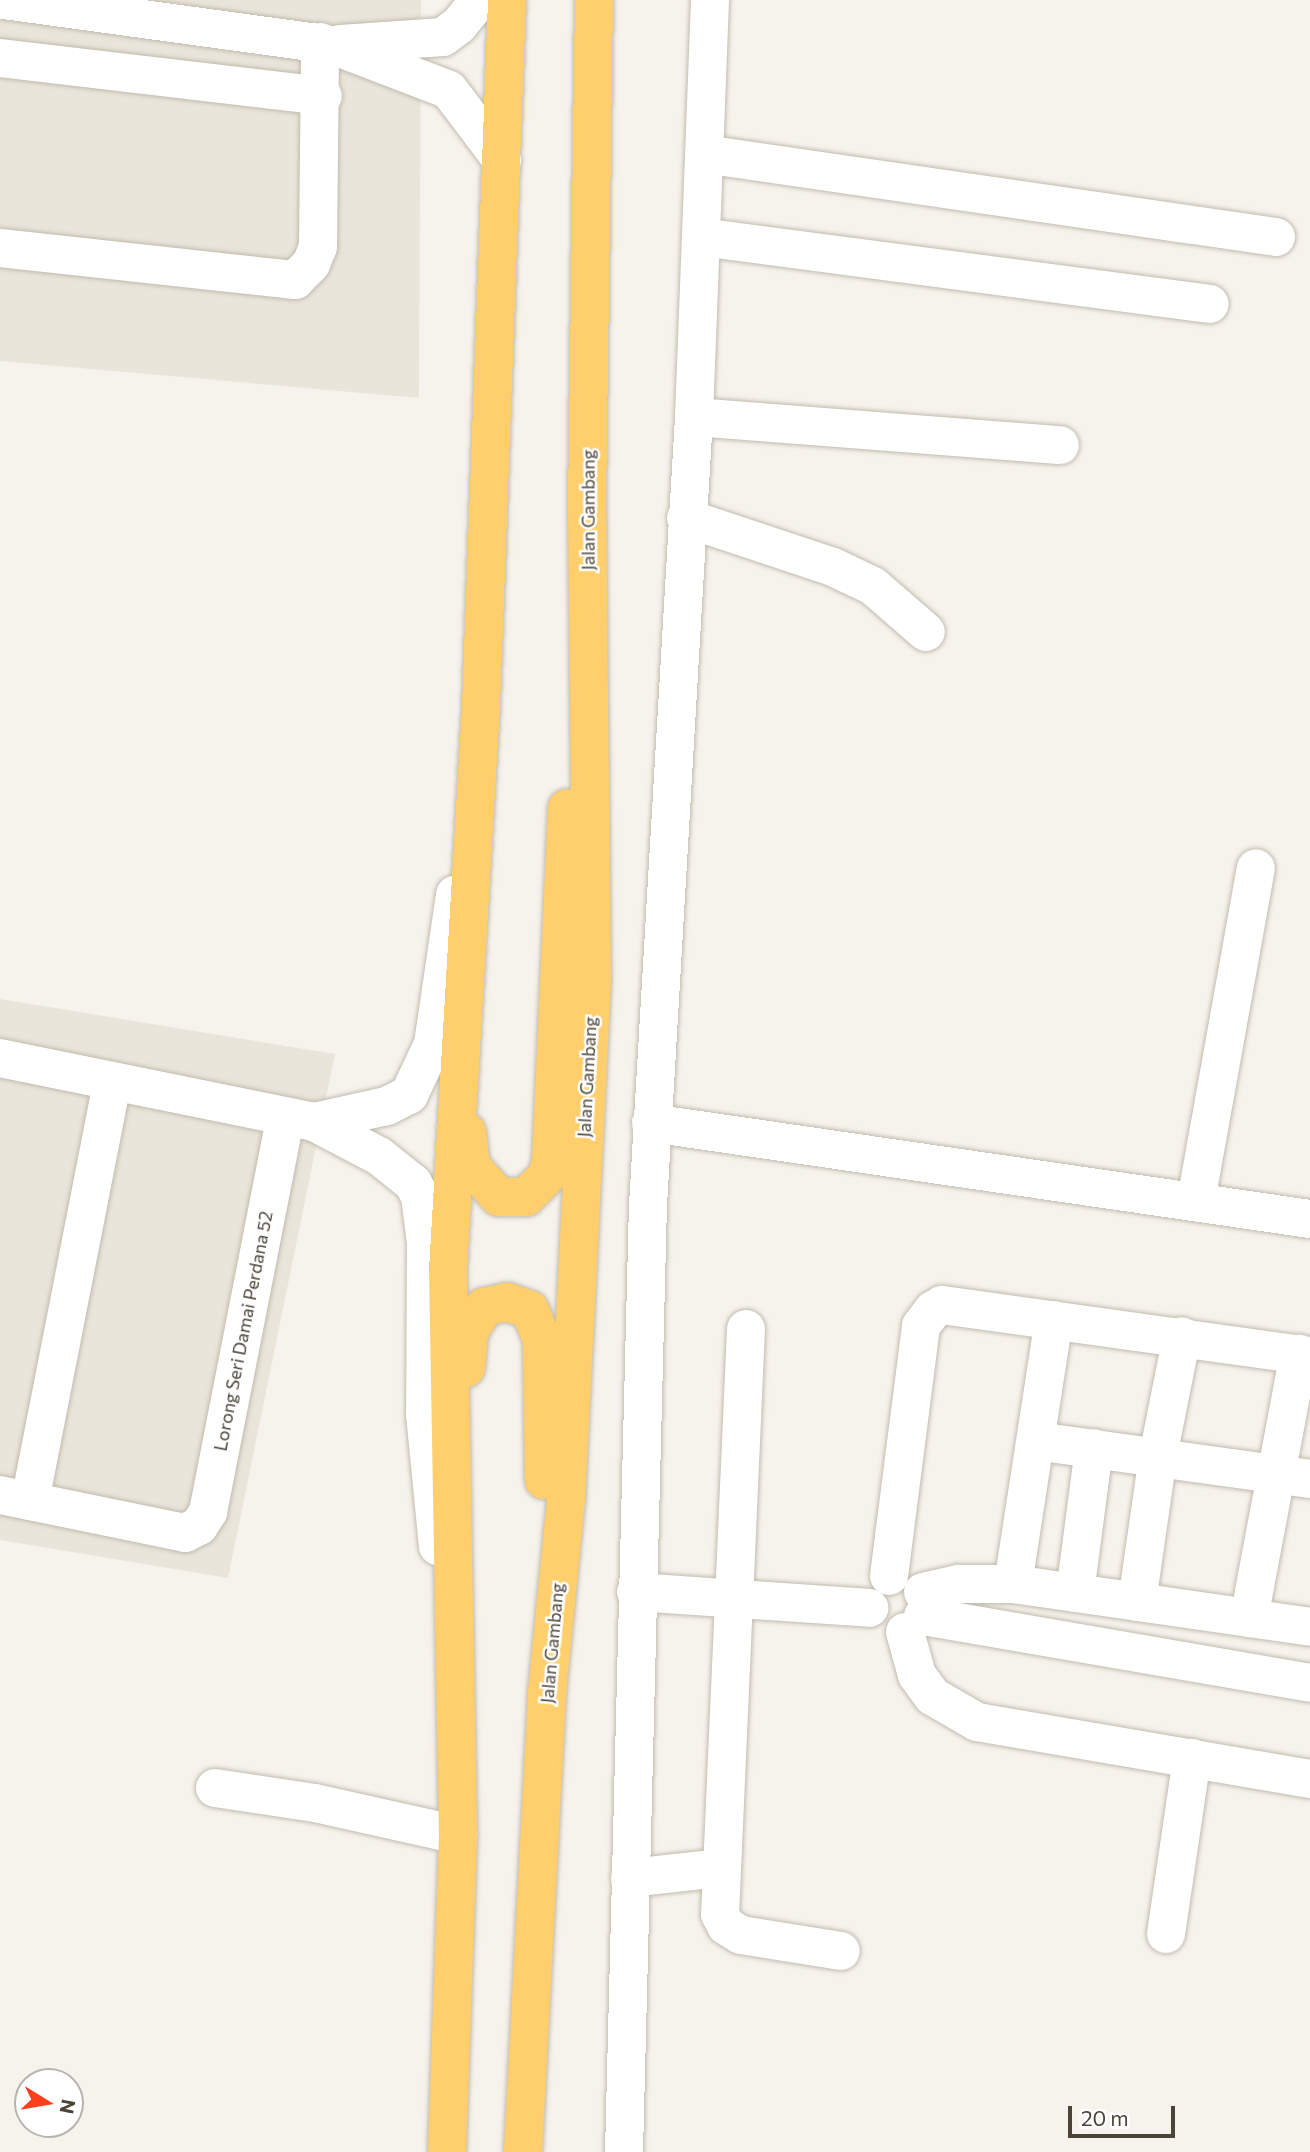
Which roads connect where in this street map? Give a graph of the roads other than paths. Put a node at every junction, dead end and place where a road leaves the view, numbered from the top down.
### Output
1 (4, 0) edge
2 (479, 0) edge
3 (507, 0) edge
4 (594, 0) edge
5 (710, 0) edge
6 (247, 17) edge
7 (326, 44) junction
8 (0, 58) edge
9 (323, 96) junction
10 (704, 154) junction
11 (502, 160) junction
12 (701, 237) junction
13 (1276, 237) dead end
14 (0, 248) edge
15 (1210, 304) dead end
16 (694, 416) junction
17 (1060, 446) dead end
18 (587, 505) junction
19 (686, 518) junction
20 (926, 632) dead end
21 (481, 706) junction
22 (1256, 867) dead end
23 (0, 1058) edge
24 (460, 1058) junction
25 (112, 1082) junction
26 (300, 1120) junction
27 (651, 1123) junction
28 (1196, 1201) junction
29 (1310, 1219) edge
30 (1054, 1320) junction
31 (746, 1329) dead end
32 (1182, 1336) junction
33 (1304, 1355) edge
34 (1036, 1441) junction
35 (1094, 1448) junction
36 (1158, 1456) junction
37 (1293, 1476) edge
38 (454, 1492) junction
39 (15, 1498) edge
40 (889, 1576) junction
41 (1013, 1584) junction
42 (636, 1592) junction
43 (1075, 1593) junction
44 (734, 1601) junction
45 (1137, 1602) junction
46 (869, 1608) junction
47 (917, 1614) junction
48 (1249, 1618) junction
49 (1310, 1627) edge
50 (1310, 1683) edge
51 (547, 1693) junction
52 (454, 1708) junction
53 (1192, 1758) junction
54 (1310, 1779) edge
55 (215, 1788) dead end
56 (457, 1835) junction
57 (720, 1868) junction
58 (630, 1878) junction
59 (1166, 1934) dead end
60 (841, 1951) dead end
61 (447, 2152) edge
62 (523, 2152) edge
63 (624, 2152) edge

1 - 6 street
2 - 7 street
3 - 11 highway
4 - 18 highway, Jalan Gambang
5 - 10 street
6 - 7 street
7 - 9 street
7 - 11 street
8 - 9 street
9 - 14 street
10 - 12 street
10 - 13 street
11 - 21 highway
12 - 15 street
12 - 16 street
16 - 17 street
16 - 19 street
18 - 24 highway
18 - 51 highway, Jalan Gambang
19 - 20 street
19 - 27 street
21 - 24 highway
21 - 26 street
22 - 28 street
23 - 25 street
24 - 38 highway
25 - 26 street
25 - 39 street
26 - 39 street, Lorong Seri Damai Perdana 52
26 - 52 street
27 - 28 street
27 - 42 street
28 - 29 street
30 - 32 street
30 - 34 street
30 - 40 street
31 - 44 street
32 - 33 street
32 - 36 street
33 - 37 street
34 - 35 street
34 - 41 street
35 - 36 street
35 - 43 street
36 - 37 street
36 - 45 street
37 - 48 street
38 - 51 highway
38 - 52 highway
40 - 46 street
40 - 47 street
41 - 43 street
41 - 47 street
42 - 44 street
42 - 58 street
43 - 45 street
44 - 46 street
44 - 57 street
45 - 48 street
46 - 47 street
47 - 50 street
47 - 53 street
48 - 49 street
51 - 62 highway, Jalan Gambang
52 - 56 highway
53 - 54 street
53 - 59 street
55 - 56 street
56 - 61 highway
57 - 58 street
57 - 60 street
58 - 63 street

